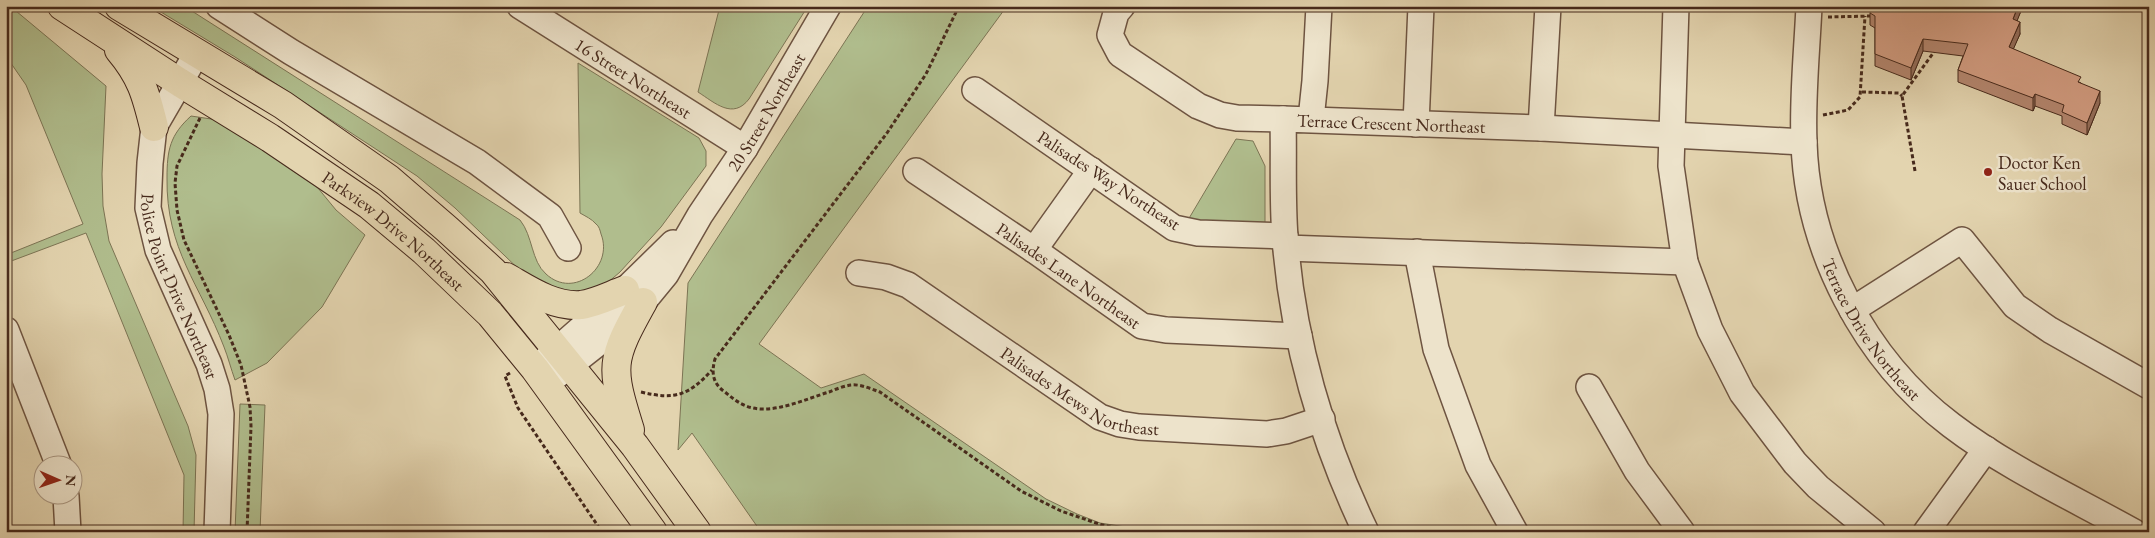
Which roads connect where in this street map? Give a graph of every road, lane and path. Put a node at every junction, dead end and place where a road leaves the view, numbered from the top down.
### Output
1 (62, 6) edge
2 (119, 6) edge
3 (219, 6) edge
4 (520, 6) edge
5 (828, 6) edge
6 (959, 6) edge
7 (1122, 6) edge
8 (1319, 6) edge
9 (1421, 6) edge
10 (1548, 6) edge
11 (1676, 6) edge
12 (1874, 6) edge
13 (1818, 12) edge
14 (1865, 16) junction
15 (106, 36) junction
16 (1934, 52) edge
17 (197, 53) junction
18 (179, 82) junction
19 (975, 90) dead end
20 (1862, 92) junction
21 (1902, 96) junction
22 (1823, 115) dead end
23 (201, 116) dead end
24 (1283, 119) junction
25 (1311, 119) junction
26 (1416, 124) junction
27 (154, 126) junction
28 (1541, 128) junction
29 (1671, 135) junction
30 (1804, 142) junction
31 (745, 148) junction
32 (1091, 170) junction
33 (916, 171) dead end
34 (1915, 171) dead end
35 (1285, 242) junction
36 (568, 248) dead end
37 (1034, 250) junction
38 (1417, 252) junction
39 (1685, 262) junction
40 (493, 270) junction
41 (859, 273) dead end
42 (634, 296) junction
43 (1852, 310) junction
44 (6, 330) edge
45 (1299, 336) junction
46 (564, 357) junction
47 (712, 369) junction
48 (530, 375) junction
49 (2149, 386) edge
50 (1589, 388) dead end
51 (638, 392) dead end
52 (1322, 419) junction
53 (635, 446) junction
54 (1986, 450) junction
55 (55, 456) edge
56 (67, 506) edge
57 (68, 532) edge
58 (217, 532) edge
59 (247, 532) edge
60 (602, 532) edge
61 (653, 532) edge
62 (697, 532) edge
63 (1130, 532) edge
64 (1366, 532) edge
65 (1515, 532) edge
66 (1682, 532) edge
67 (1873, 532) edge
68 (1926, 532) edge
69 (2134, 532) edge

1 - 15 main road, Parkview Drive Northeast
2 - 17 main road, Parkview Drive Northeast
3 - 36 street
4 - 31 street, 16 Street Northeast
5 - 31 street, 20 Street Northeast
6 - 47 path
7 - 24 street
8 - 25 street
9 - 26 street
10 - 28 street
11 - 29 street
12 - 14 path
13 - 14 path
13 - 30 street, Terrace Drive Northeast
14 - 20 path
15 - 18 main road, Parkview Drive Northeast
15 - 27 main road
16 - 21 path
17 - 18 street, Police Point Drive Northeast
17 - 40 main road, Parkview Drive Northeast
18 - 27 street, Police Point Drive Northeast
18 - 48 main road, Parkview Drive Northeast
19 - 32 street, Palisades Way Northeast
20 - 21 path
20 - 22 path
21 - 34 path
23 - 59 path
24 - 25 street, Terrace Crescent Northeast
24 - 35 street, Terrace Crescent Northeast
25 - 26 street, Terrace Crescent Northeast
26 - 28 street, Terrace Crescent Northeast
27 - 58 street, Police Point Drive Northeast
28 - 29 street, Terrace Crescent Northeast
29 - 30 street, Terrace Crescent Northeast
29 - 39 street
30 - 43 street, Terrace Drive Northeast
31 - 42 street, 20 Street Northeast
32 - 35 street, Palisades Way Northeast
32 - 37 street
33 - 37 street, Palisades Lane Northeast
35 - 38 street, Palisades Way Northeast
35 - 45 street, Terrace Crescent Northeast
37 - 45 street, Palisades Lane Northeast
38 - 39 street, Palisades Way Northeast
38 - 65 street
39 - 67 street
40 - 42 main road
40 - 46 main road, Parkview Drive Northeast
41 - 52 street, Palisades Mews Northeast
42 - 46 street, 20 Street Northeast
42 - 53 main road
43 - 49 street
43 - 54 street, Terrace Drive Northeast
44 - 55 street
45 - 52 street, Terrace Crescent Northeast
46 - 48 street, 20 Street Northeast
46 - 53 main road, Parkview Drive Northeast
47 - 51 path
47 - 63 path
48 - 60 path
48 - 61 main road, Parkview Drive Northeast
50 - 66 street
52 - 64 street, Terrace Crescent Northeast
53 - 62 main road, Parkview Drive Northeast
54 - 68 street
54 - 69 street, Terrace Drive Northeast
56 - 57 street

